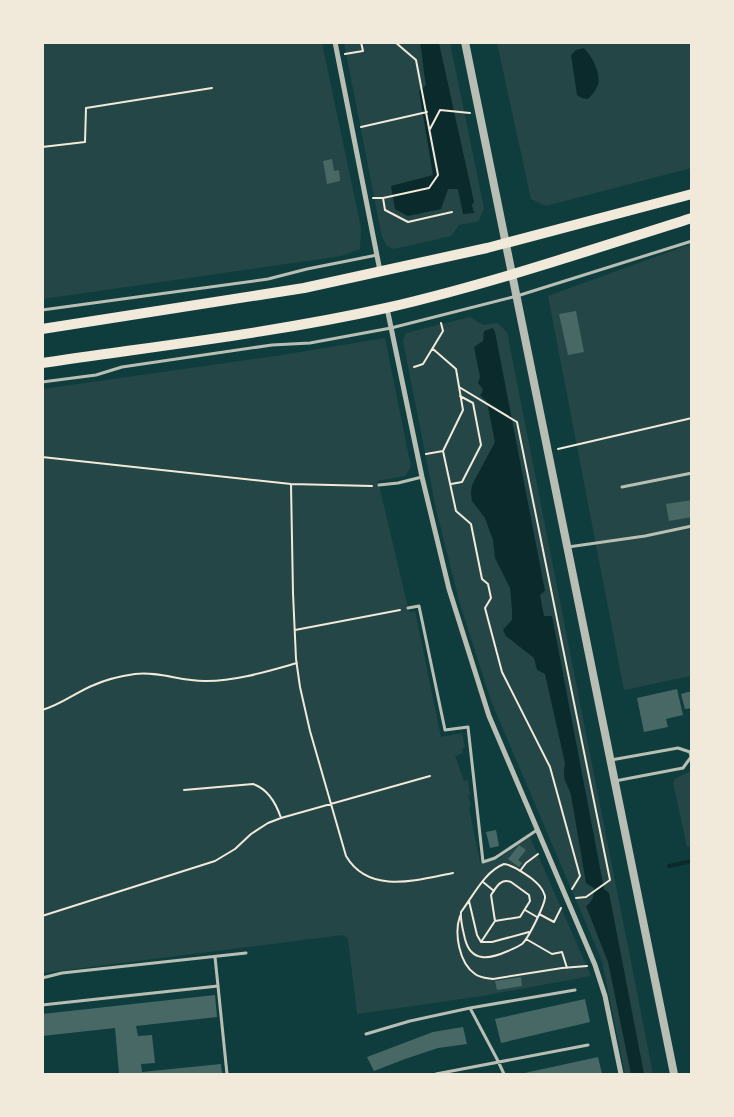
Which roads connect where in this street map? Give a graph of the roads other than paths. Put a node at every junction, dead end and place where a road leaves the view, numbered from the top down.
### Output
1 (335, 42) edge
2 (465, 42) edge
3 (692, 194) edge
4 (692, 218) edge
5 (692, 241) edge
6 (505, 243) junction
7 (378, 255) junction
8 (380, 271) junction
9 (512, 274) junction
10 (517, 296) junction
11 (387, 307) junction
12 (42, 310) edge
13 (391, 328) junction
14 (42, 329) edge
15 (42, 363) edge
16 (42, 382) edge
17 (692, 473) edge
18 (422, 477) junction
19 (379, 485) road end
20 (622, 488) dead end
21 (692, 526) edge
22 (568, 547) junction
23 (408, 608) road end
24 (691, 755) edge
25 (611, 760) junction
26 (615, 781) junction
27 (537, 830) junction
28 (246, 953) dead end
29 (215, 956) junction
30 (42, 978) edge
31 (218, 986) junction
32 (575, 990) dead end
33 (42, 1005) edge
34 (470, 1008) junction
35 (366, 1034) dead end
36 (588, 1045) dead end
37 (499, 1062) junction
38 (227, 1074) edge
39 (436, 1074) edge
40 (504, 1074) edge
41 (621, 1074) edge
42 (674, 1074) edge

1 - 7 street
2 - 6 street
3 - 6 main road
4 - 9 main road
5 - 10 lane
6 - 8 main road
6 - 9 street
7 - 8 street
7 - 12 lane
8 - 14 main road
9 - 10 street
9 - 11 main road
10 - 13 lane
10 - 22 street
11 - 13 street
11 - 15 main road
13 - 16 lane
13 - 18 street
17 - 20 lane
18 - 19 lane
18 - 27 street
21 - 22 lane
22 - 25 street
23 - 27 lane
24 - 25 lane
24 - 26 lane
25 - 26 street
26 - 42 street
27 - 41 street
28 - 29 lane
29 - 30 lane
29 - 31 lane
31 - 33 lane
31 - 38 lane
32 - 34 lane
34 - 35 lane
34 - 37 lane
36 - 37 lane
37 - 39 lane
37 - 40 lane

